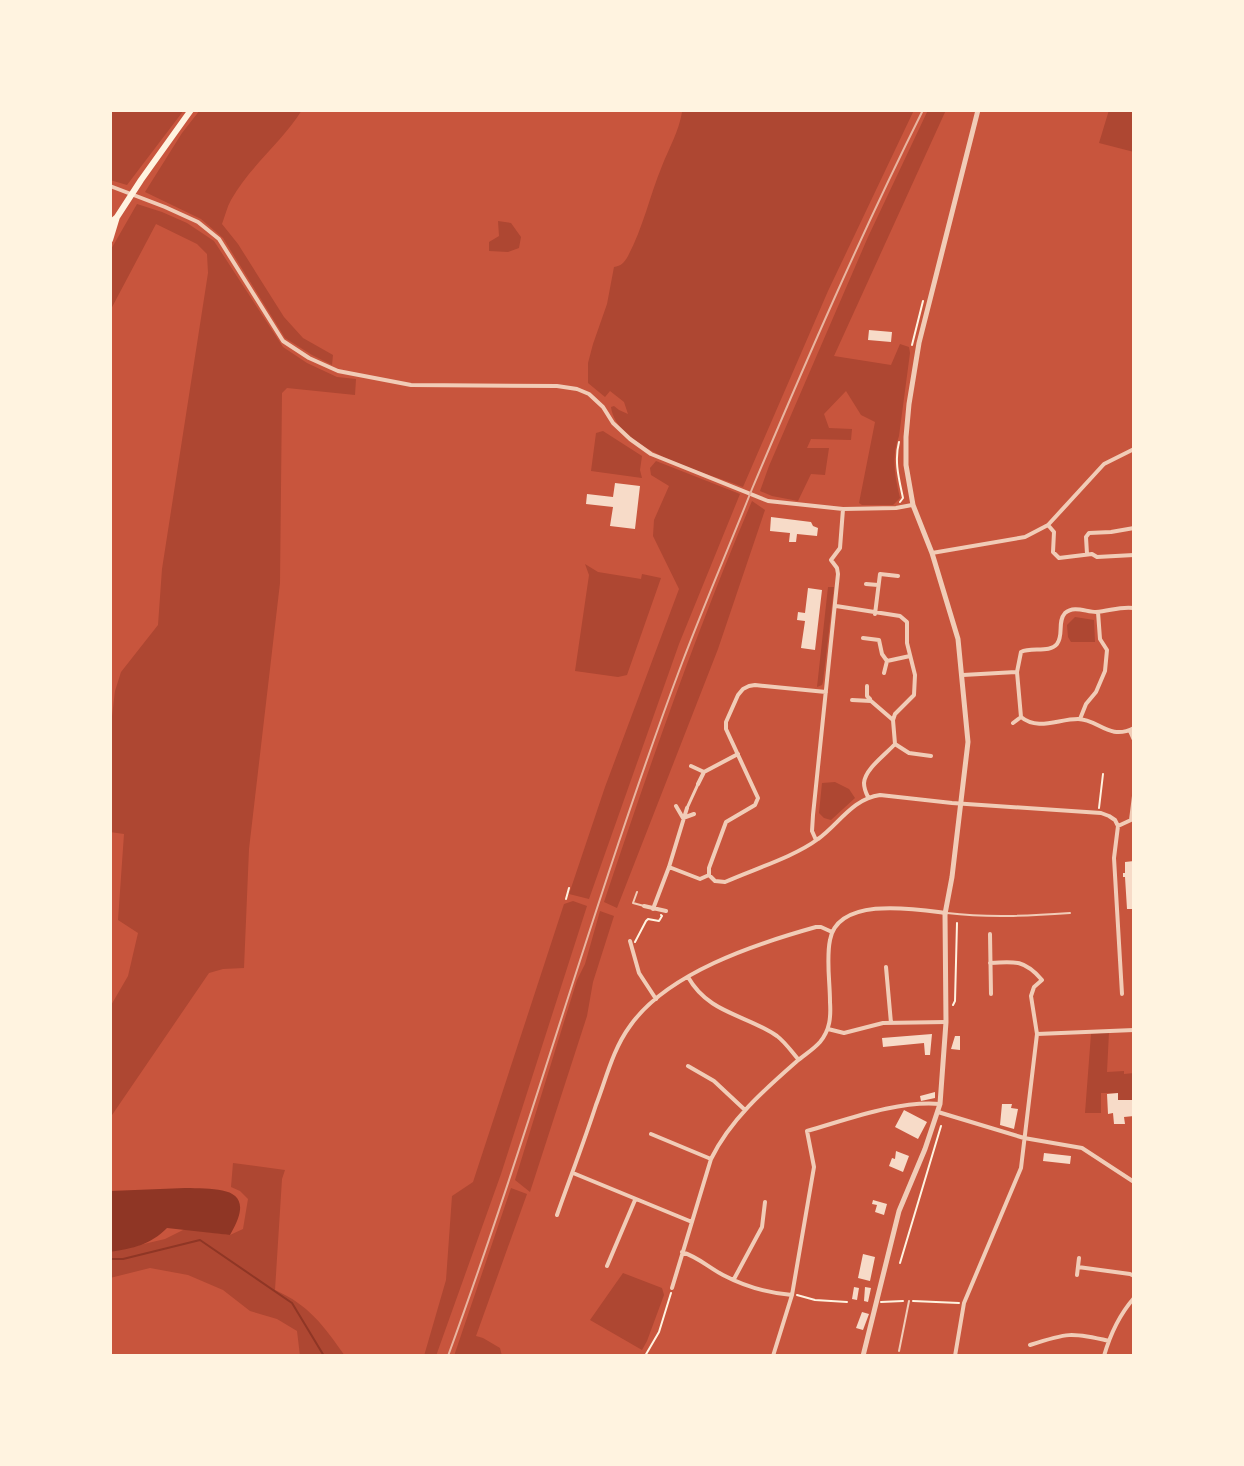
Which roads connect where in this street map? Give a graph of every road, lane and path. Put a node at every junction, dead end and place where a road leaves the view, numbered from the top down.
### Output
1 (191, 110) edge
2 (978, 110) edge
3 (110, 186) edge
4 (117, 217) junction
5 (110, 223) edge
6 (110, 240) edge
7 (1134, 449) edge
8 (913, 505) junction
9 (843, 509) junction
10 (1048, 525) junction
11 (1134, 528) edge
12 (932, 553) junction
13 (1087, 554) junction
14 (1134, 555) edge
15 (898, 576) dead end
16 (866, 584) dead end
17 (878, 585) junction
18 (836, 606) junction
19 (1134, 608) edge
20 (1098, 612) junction
21 (875, 614) junction
22 (863, 638) dead end
23 (910, 656) junction
24 (887, 661) junction
25 (1017, 672) junction
26 (884, 673) dead end
27 (963, 675) junction
28 (867, 686) dead end
29 (826, 692) junction
30 (852, 700) dead end
31 (871, 701) junction
32 (1021, 717) junction
33 (1080, 719) junction
34 (893, 720) junction
35 (1013, 723) dead end
36 (1132, 729) edge
37 (1134, 740) edge
38 (895, 744) junction
39 (738, 754) junction
40 (931, 756) dead end
41 (691, 766) dead end
42 (704, 772) junction
43 (1103, 774) dead end
44 (698, 784) joint
45 (1134, 796) edge
46 (868, 797) junction
47 (961, 804) junction
48 (676, 806) dead end
49 (687, 808) joint
50 (1098, 813) junction
51 (694, 814) dead end
52 (683, 818) junction
53 (1133, 821) edge
54 (1118, 826) junction
55 (817, 841) junction
56 (669, 867) junction
57 (709, 875) junction
58 (569, 888) dead end
59 (637, 892) dead end
60 (566, 899) dead end
61 (644, 906) joint
62 (653, 909) junction
63 (666, 911) dead end
64 (946, 913) junction
65 (1070, 913) dead end
66 (957, 923) dead end
67 (832, 933) junction
68 (990, 934) dead end
69 (630, 941) dead end
70 (633, 949) junction
71 (990, 963) junction
72 (886, 967) dead end
73 (688, 977) junction
74 (1042, 980) junction
75 (1046, 987) dead end
76 (991, 994) dead end
77 (1122, 994) dead end
78 (656, 999) junction
79 (946, 1009) junction
80 (946, 1022) junction
81 (891, 1023) junction
82 (828, 1029) junction
83 (1134, 1030) edge
84 (1037, 1034) junction
85 (798, 1059) junction
86 (688, 1066) dead end
87 (940, 1104) junction
88 (745, 1110) junction
89 (938, 1112) junction
90 (941, 1126) dead end
91 (651, 1134) dead end
92 (1024, 1138) junction
93 (711, 1159) junction
94 (573, 1173) junction
95 (1134, 1182) edge
96 (635, 1200) junction
97 (765, 1202) dead end
98 (557, 1215) dead end
99 (692, 1222) junction
100 (682, 1252) junction
101 (1079, 1258) dead end
102 (900, 1263) dead end
103 (607, 1266) dead end
104 (1078, 1267) junction
105 (1077, 1275) dead end
106 (1134, 1276) edge
107 (734, 1279) junction
108 (672, 1288) joint
109 (792, 1295) junction
110 (1134, 1298) edge
111 (909, 1301) junction
112 (847, 1302) dead end
113 (964, 1303) junction
114 (876, 1304) junction
115 (1109, 1341) junction
116 (1039, 1342) junction
117 (1030, 1345) dead end
118 (1041, 1349) dead end
119 (899, 1351) dead end
120 (645, 1356) edge
121 (773, 1356) edge
122 (863, 1356) edge
123 (955, 1356) edge
124 (1104, 1356) edge

1 - 4 main road
2 - 8 street
3 - 9 street
4 - 5 main road
4 - 6 main road
7 - 10 street
8 - 9 street
8 - 12 street
9 - 18 street
10 - 12 street
10 - 13 street
11 - 13 street
12 - 27 street
13 - 14 street
15 - 17 street
16 - 17 street
17 - 21 street
18 - 21 street
18 - 29 street
19 - 20 street
20 - 25 street
20 - 33 street
21 - 23 street
22 - 24 street
23 - 24 street
23 - 34 street
24 - 26 street
25 - 27 street
25 - 32 street
27 - 47 street
28 - 31 street
29 - 39 street
29 - 55 street
30 - 31 street
31 - 34 street
32 - 33 street
32 - 35 street
33 - 36 street
34 - 38 street
36 - 37 street
38 - 40 street
38 - 46 street
39 - 42 street
39 - 57 street
41 - 42 street
42 - 44 street
43 - 50 path
44 - 49 street
45 - 53 street
46 - 47 street
46 - 55 street
47 - 50 street
47 - 64 street
48 - 52 street
49 - 52 street
50 - 54 street
51 - 52 street
52 - 56 street
53 - 54 street
54 - 77 street
55 - 57 street
56 - 57 street
56 - 62 street
58 - 60 path
59 - 61 lane
61 - 62 street
62 - 63 street
62 - 70 path
64 - 65 lane
64 - 67 street
64 - 79 street
66 - 79 path
67 - 73 street
67 - 82 street
68 - 71 street
69 - 70 street
70 - 78 street
71 - 74 street
71 - 76 street
72 - 81 street
73 - 78 street
73 - 85 street
74 - 75 street
74 - 84 street
78 - 94 street
79 - 80 street
80 - 81 street
80 - 87 street
81 - 82 street
82 - 85 street
83 - 84 street
84 - 92 street
85 - 88 street
86 - 88 street
87 - 89 street
87 - 109 street
88 - 93 street
89 - 92 street
89 - 114 street
90 - 102 path
91 - 93 street
92 - 95 street
92 - 113 street
93 - 99 street
94 - 96 street
94 - 98 street
96 - 99 street
96 - 103 street
97 - 107 street
99 - 100 street
100 - 107 street
100 - 108 street
101 - 104 street
104 - 105 street
104 - 106 street
107 - 109 street
108 - 120 path
109 - 112 path
109 - 121 street
110 - 115 street
111 - 113 path
111 - 114 path
111 - 119 lane
113 - 123 street
114 - 122 street
115 - 116 street
115 - 124 street
116 - 117 street
116 - 118 street

